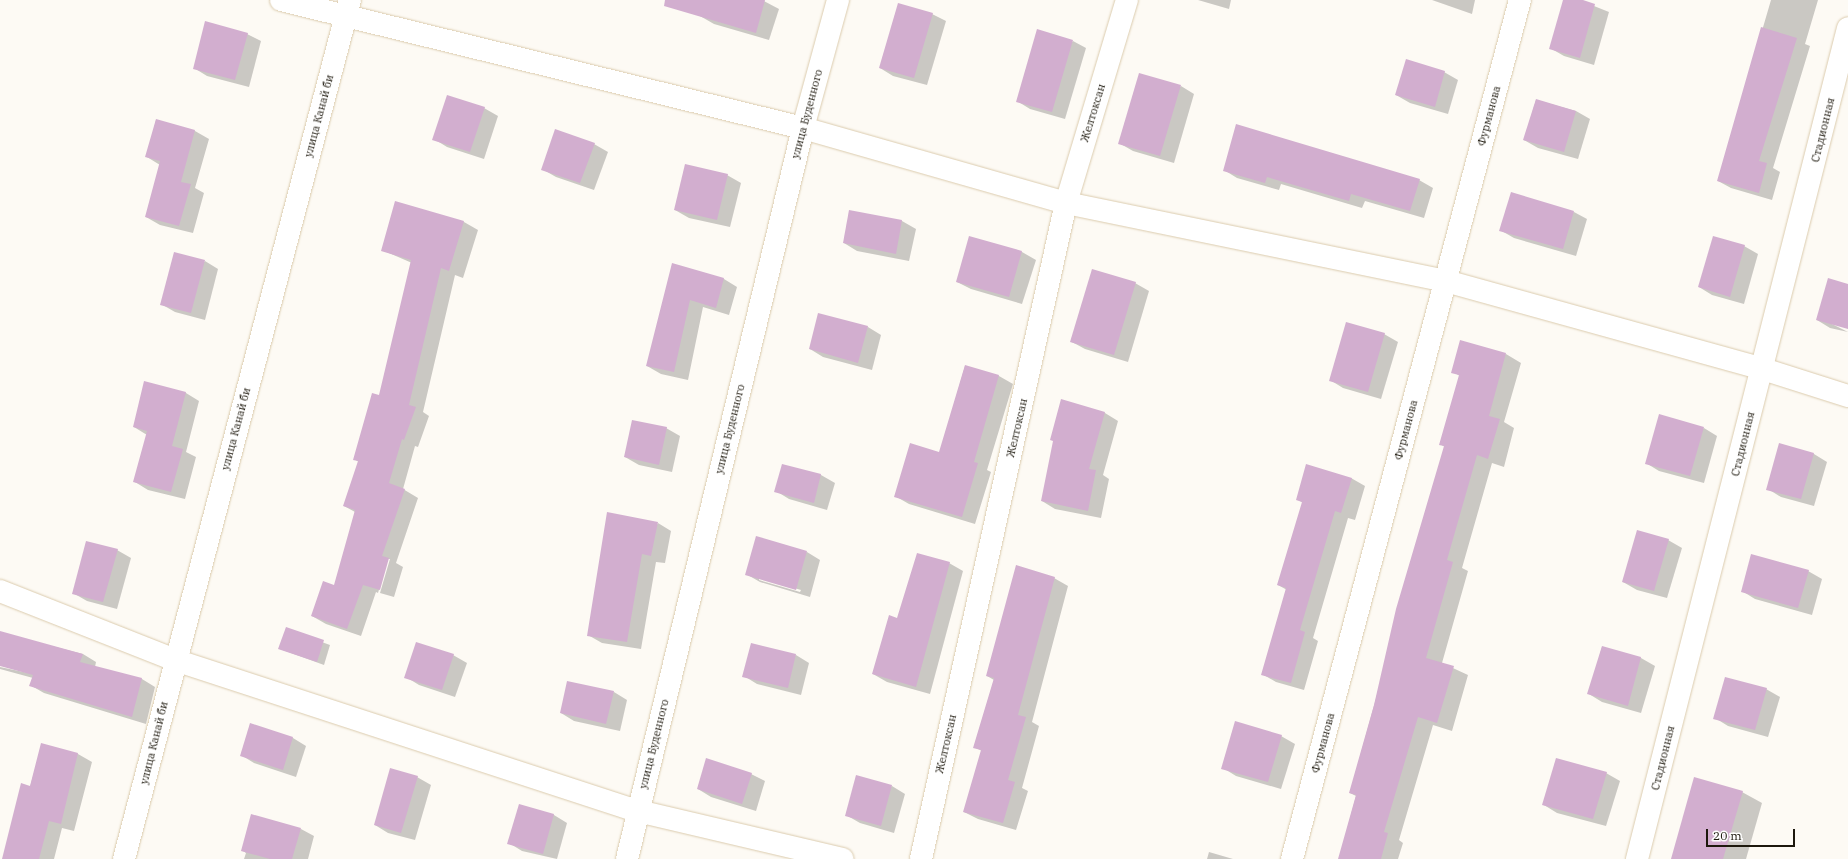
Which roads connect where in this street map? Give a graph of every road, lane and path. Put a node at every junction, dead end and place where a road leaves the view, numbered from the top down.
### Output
1 (281, 0) edge
2 (838, 0) edge
3 (1127, 0) edge
4 (1520, 0) edge
5 (347, 9) edge
6 (1848, 28) edge
7 (803, 128) junction
8 (1066, 203) junction
9 (1446, 281) junction
10 (1763, 369) junction
11 (1848, 396) edge
12 (0, 591) edge
13 (175, 660) junction
14 (638, 811) junction
15 (124, 859) edge
16 (627, 859) edge
17 (842, 859) edge
18 (921, 859) edge
19 (1292, 859) edge
20 (1637, 859) edge

1 - 5 street
2 - 7 street, улица Буденного
3 - 8 street, Желтоксан
4 - 9 street, Фурманова
5 - 7 street
5 - 13 street, улица Канай би
6 - 10 street, Стадионная
7 - 8 street
7 - 14 street, улица Буденного
8 - 9 street
8 - 18 street, Желтоксан
9 - 10 street
9 - 19 street, Фурманова
10 - 11 street
10 - 20 street, Стадионная
12 - 13 street
13 - 14 street
13 - 15 street, улица Канай би
14 - 16 street, улица Буденного
14 - 17 street

